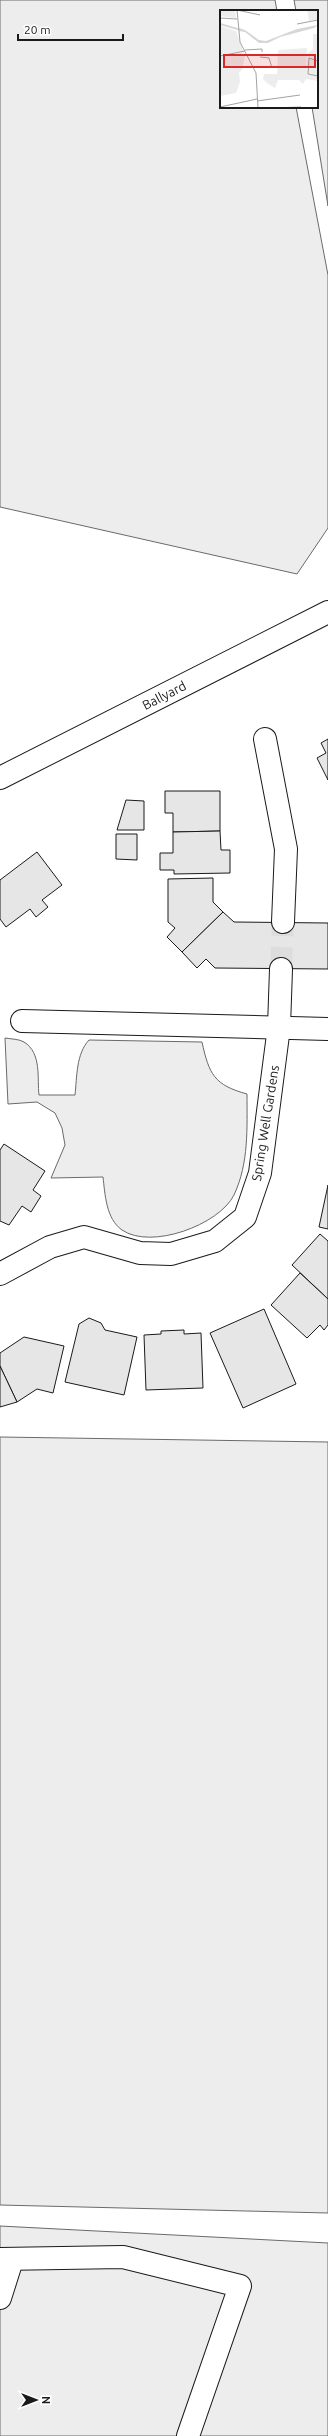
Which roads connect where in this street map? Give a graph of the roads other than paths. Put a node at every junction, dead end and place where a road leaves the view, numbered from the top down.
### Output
1 (328, 612) edge
2 (265, 739) dead end
3 (0, 778) edge
4 (283, 922) tunnel mouth
5 (281, 969) tunnel mouth
6 (22, 1021) dead end
7 (279, 1027) junction
8 (328, 1029) edge
9 (0, 1274) edge
10 (6, 2259) edge
11 (0, 2298) edge
12 (188, 2436) edge

1 - 3 street, Ballyard
2 - 4 street
5 - 7 street, Spring Well Gardens
6 - 7 street
7 - 8 street
7 - 9 street, Spring Well Gardens
10 - 11 street
10 - 12 street

